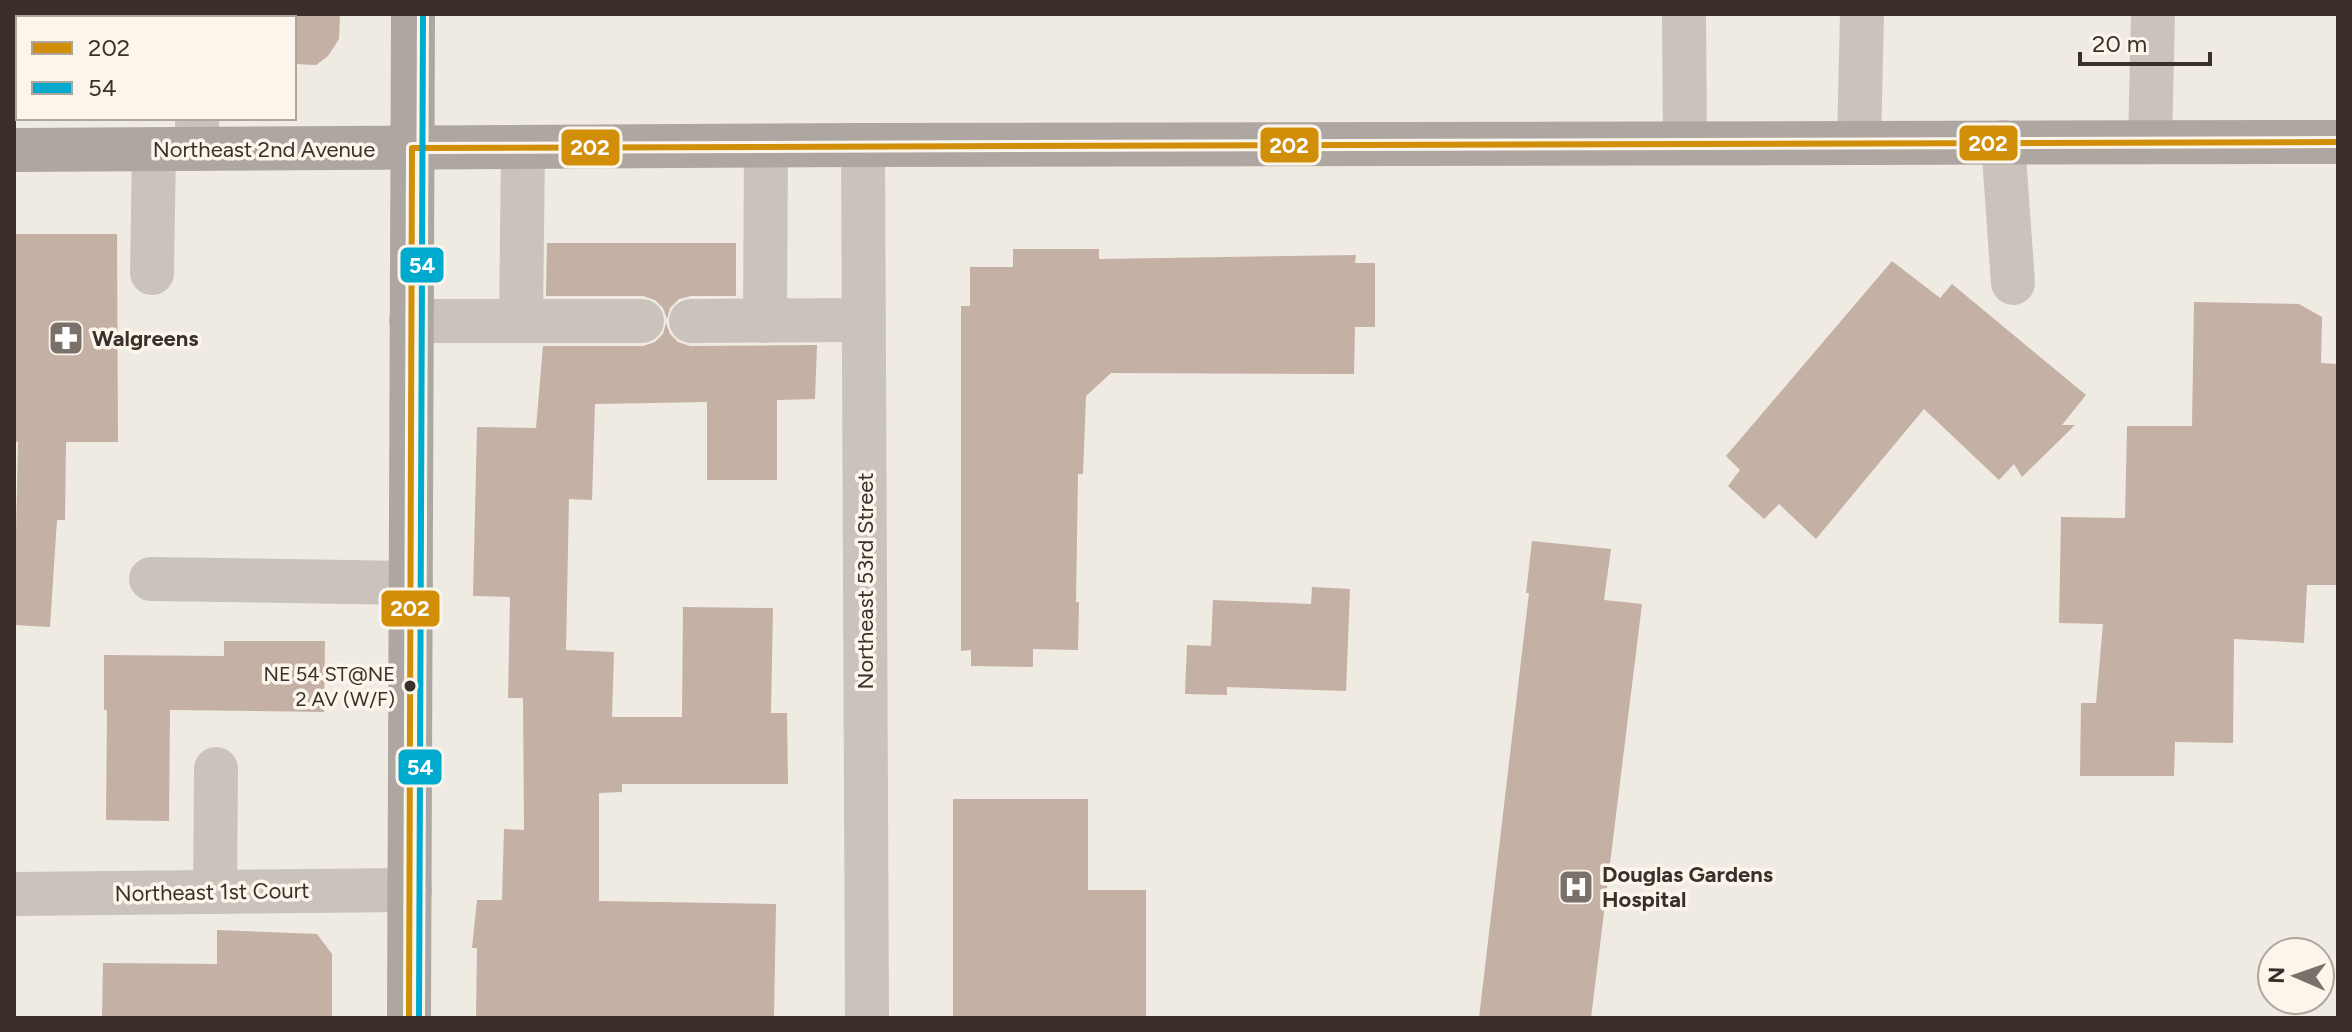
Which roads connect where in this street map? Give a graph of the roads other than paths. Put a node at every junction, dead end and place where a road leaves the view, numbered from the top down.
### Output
1 (413, 14) edge
2 (1684, 14) edge
3 (1862, 14) edge
4 (2153, 14) edge
5 (197, 133) edge
6 (1685, 142) junction
7 (1859, 142) junction
8 (2003, 142) junction
9 (2150, 142) junction
10 (2338, 142) edge
11 (863, 145) junction
12 (523, 147) junction
13 (766, 147) junction
14 (412, 148) junction
15 (154, 149) junction
16 (14, 150) edge
17 (152, 273) dead end
18 (2013, 283) dead end
19 (864, 320) junction
20 (411, 321) junction
21 (521, 321) junction
22 (642, 321) dead end
23 (691, 321) dead end
24 (765, 321) junction
25 (151, 579) dead end
26 (411, 583) junction
27 (216, 769) dead end
28 (410, 890) junction
29 (215, 892) junction
30 (14, 894) edge
31 (409, 1018) edge
32 (867, 1018) edge

1 - 14 main road
2 - 6 street
3 - 7 street
4 - 9 street
5 - 14 main road, Northeast 2nd Avenue
5 - 15 main road, Northeast 2nd Avenue
6 - 7 main road, Northeast 2nd Avenue
6 - 11 main road, Northeast 2nd Avenue
7 - 8 main road, Northeast 2nd Avenue
8 - 9 main road, Northeast 2nd Avenue
8 - 18 street
9 - 10 main road, Northeast 2nd Avenue
11 - 13 main road, Northeast 2nd Avenue
11 - 19 street, Northeast 53rd Street
12 - 13 main road, Northeast 2nd Avenue
12 - 14 main road, Northeast 2nd Avenue
12 - 21 street
13 - 24 street
14 - 20 main road
15 - 16 main road, Northeast 2nd Avenue
15 - 17 street
19 - 24 street
19 - 32 street, Northeast 53rd Street
20 - 21 street
20 - 26 main road
21 - 22 street
23 - 24 street
25 - 26 street
26 - 28 main road
27 - 29 street
28 - 29 street, Northeast 1st Court
28 - 31 main road
29 - 30 street, Northeast 1st Court

